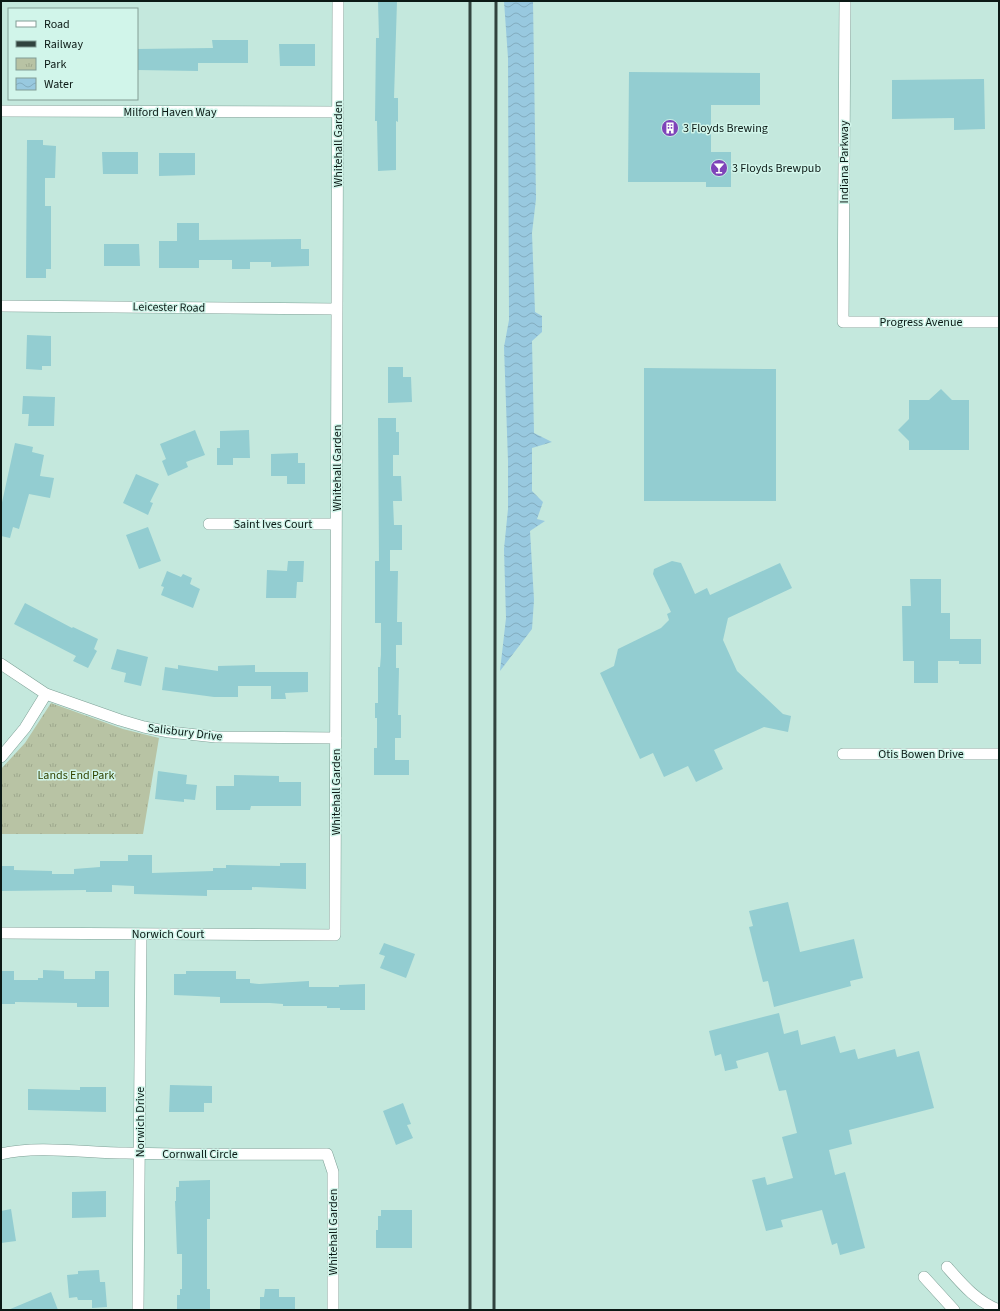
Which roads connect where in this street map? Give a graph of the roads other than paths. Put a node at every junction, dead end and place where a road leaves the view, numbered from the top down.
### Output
1 (338, 1) edge
2 (845, 1) edge
3 (1, 111) edge
4 (338, 112) junction
5 (1, 306) edge
6 (337, 309) junction
7 (843, 322) joint
8 (999, 322) edge
9 (209, 524) dead end
10 (336, 524) junction
11 (1, 664) edge
12 (46, 694) junction
13 (336, 738) junction
14 (843, 754) dead end
15 (999, 754) edge
16 (1, 757) edge
17 (1, 933) edge
18 (141, 934) junction
19 (335, 935) joint
20 (1, 1154) edge
21 (140, 1154) junction
22 (327, 1154) joint
23 (947, 1267) dead end
24 (924, 1277) dead end
25 (138, 1310) edge
26 (333, 1310) edge
27 (954, 1310) edge
28 (999, 1310) edge

1 - 4 street, Whitehall Garden
2 - 7 street, Indiana Parkway
3 - 4 street, Milford Haven Way
4 - 6 street, Whitehall Garden
5 - 6 street, Leicester Road
6 - 10 street, Whitehall Garden
7 - 8 street, Progress Avenue
9 - 10 street, Saint Ives Court
10 - 13 street, Whitehall Garden
11 - 12 street, Salisbury Drive
12 - 13 street, Salisbury Drive
12 - 16 street
13 - 19 street, Whitehall Garden
14 - 15 street, Otis Bowen Drive
17 - 18 street, Norwich Court
18 - 19 street, Norwich Court
18 - 21 street, Norwich Drive
20 - 21 street, Cornwall Circle
21 - 22 street, Cornwall Circle
21 - 25 street, Norwich Drive
22 - 26 street, Whitehall Garden
23 - 28 street
24 - 27 street

